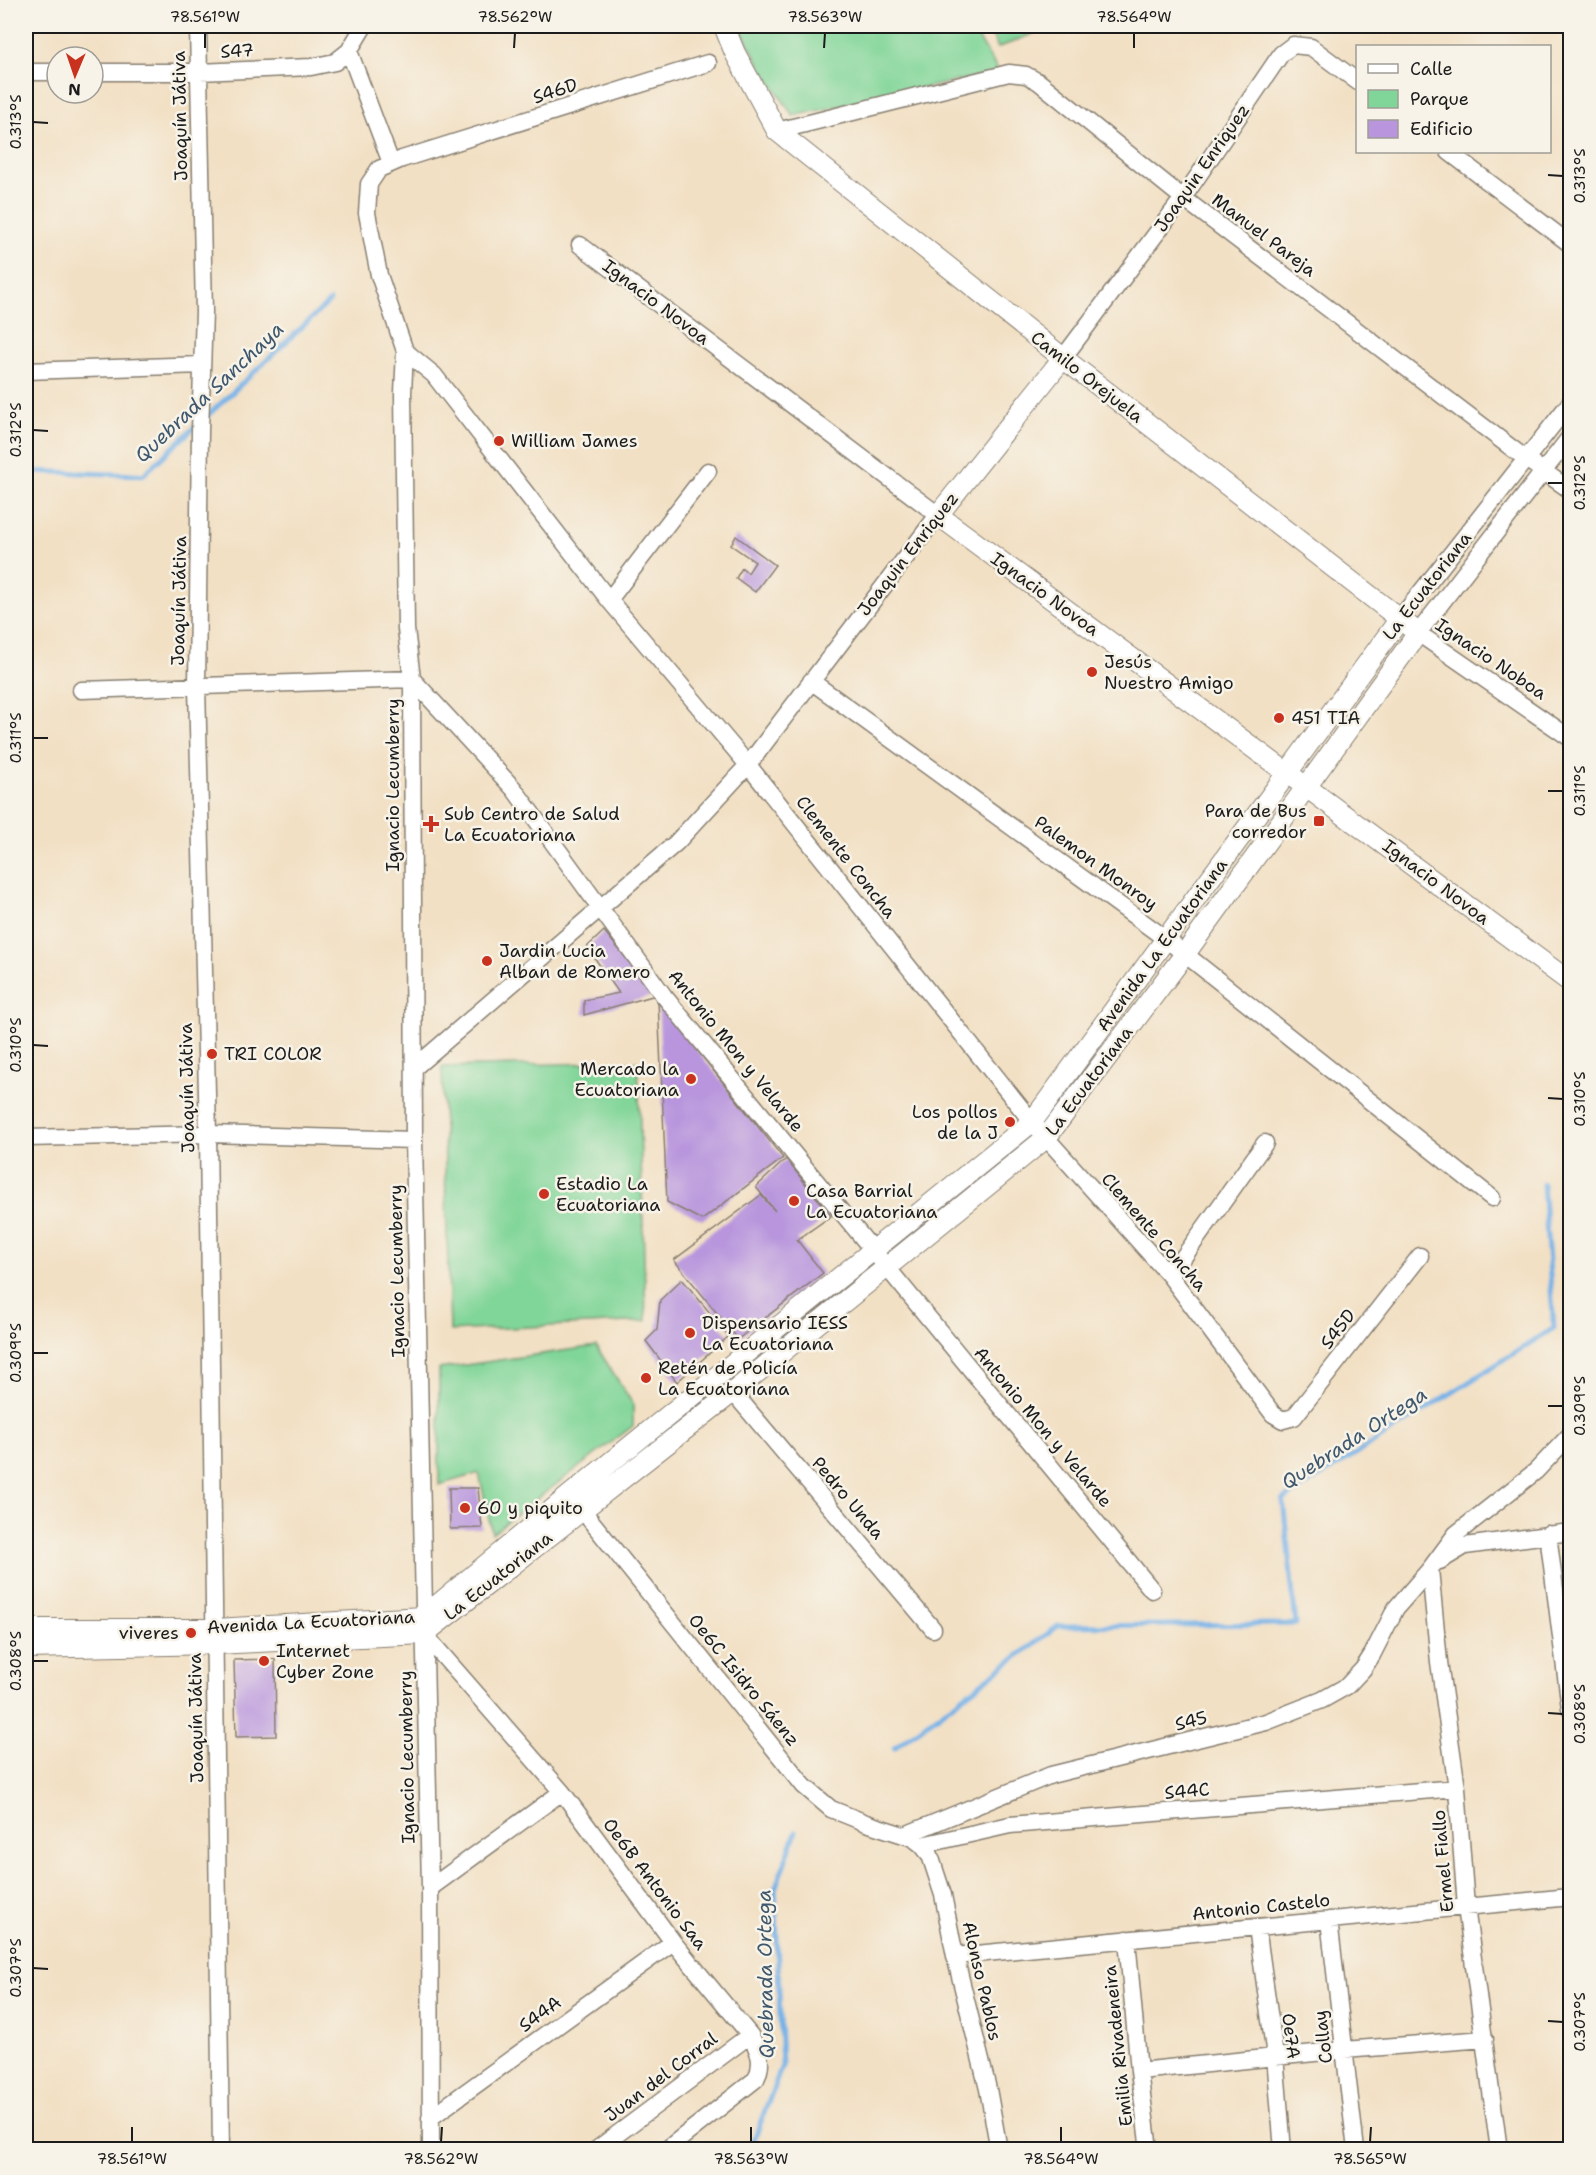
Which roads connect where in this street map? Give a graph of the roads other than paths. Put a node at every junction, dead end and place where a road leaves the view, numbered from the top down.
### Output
1 (198, 26) edge
2 (364, 26) edge
3 (724, 26) edge
4 (349, 51) junction
5 (708, 63) dead end
6 (26, 72) edge
7 (45, 72) edge
8 (105, 72) edge
9 (199, 72) junction
10 (1356, 81) edge
11 (777, 130) junction
12 (1450, 153) edge
13 (391, 163) junction
14 (1183, 198) junction
15 (1570, 244) edge
16 (580, 245) dead end
17 (405, 351) junction
18 (1063, 358) junction
19 (202, 366) junction
20 (26, 371) edge
21 (1570, 403) edge
22 (1570, 437) edge
23 (1526, 459) junction
24 (708, 471) dead end
25 (1544, 471) junction
26 (1570, 490) edge
27 (938, 515) junction
28 (609, 600) junction
29 (1399, 620) junction
30 (1418, 633) junction
31 (412, 679) junction
32 (811, 681) junction
33 (197, 686) junction
34 (81, 690) dead end
35 (1570, 738) edge
36 (748, 765) junction
37 (1287, 772) junction
38 (1306, 786) junction
39 (600, 909) junction
40 (1166, 939) junction
41 (1185, 954) junction
42 (1570, 982) edge
43 (414, 1068) junction
44 (1032, 1122) junction
45 (208, 1134) junction
46 (26, 1138) edge
47 (1046, 1138) junction
48 (414, 1140) junction
49 (1265, 1143) dead end
50 (1492, 1198) dead end
51 (874, 1250) junction
52 (1420, 1256) dead end
53 (886, 1267) junction
54 (1170, 1276) junction
55 (734, 1392) junction
56 (1282, 1420) joint
57 (1570, 1435) edge
58 (576, 1502) junction
59 (1570, 1532) edge
60 (1548, 1534) junction
61 (1430, 1569) junction
62 (1152, 1590) dead end
63 (424, 1625) junction
64 (26, 1629) edge
65 (933, 1629) dead end
66 (215, 1636) junction
67 (26, 1648) edge
68 (1570, 1708) edge
69 (1457, 1788) junction
70 (562, 1792) junction
71 (905, 1835) junction
72 (922, 1845) junction
73 (430, 1888) junction
74 (1570, 1897) edge
75 (1466, 1907) junction
76 (1329, 1920) junction
77 (1257, 1927) junction
78 (1128, 1939) junction
79 (673, 1942) junction
80 (955, 1956) junction
81 (750, 2035) junction
82 (1485, 2039) junction
83 (1344, 2050) junction
84 (1275, 2056) junction
85 (1139, 2071) junction
86 (430, 2118) junction
87 (222, 2150) edge
88 (431, 2150) edge
89 (596, 2150) edge
90 (666, 2150) edge
91 (999, 2150) edge
92 (1149, 2150) edge
93 (1283, 2150) edge
94 (1356, 2150) edge
95 (1499, 2150) edge

1 - 9 street, Joaquín Játiva
2 - 4 street
3 - 11 street
4 - 9 street, S47
4 - 13 street
5 - 13 street, S46D
6 - 7 street
8 - 9 street, S47
9 - 19 street, Joaquín Játiva
10 - 14 street, Joaquin Enriquez
11 - 14 street, Manuel Pareja
11 - 18 street, Camilo Orejuela
12 - 15 street
13 - 17 street
14 - 18 street, Joaquin Enriquez
14 - 23 street, Manuel Pareja
16 - 27 street, Ignacio Novoa
17 - 28 street, Clemente Concha
17 - 31 street, Ignacio Lecumberry
18 - 27 street, Joaquin Enriquez
18 - 29 street, Camilo Orejuela
19 - 20 street
19 - 33 street, Joaquín Játiva
21 - 23 street, La Ecuatoriana
22 - 25 street
23 - 25 street, Manuel Pareja
23 - 29 street, La Ecuatoriana
24 - 28 street
25 - 26 street, Manuel Pareja
25 - 30 street
27 - 32 street, Joaquin Enriquez
27 - 37 street, Ignacio Novoa
28 - 36 street, Clemente Concha
29 - 30 street, Camilo Orejuela
29 - 37 street, La Ecuatoriana
30 - 35 street, Ignacio Noboa
30 - 38 street, La Ecuatoriana
31 - 33 street
31 - 39 street, Antonio Mon y Velarde
31 - 43 street, Ignacio Lecumberry
32 - 36 street, Joaquin Enriquez
32 - 40 street, Palemon Monroy
33 - 34 street
33 - 45 street, Joaquín Játiva
36 - 39 street, Joaquin Enriquez
36 - 44 street, Clemente Concha
37 - 38 street, Ignacio Novoa
37 - 40 street, Avenida La Ecuatoriana
38 - 41 street, La Ecuatoriana
38 - 42 street, Ignacio Novoa
39 - 43 street, Joaquin Enriquez
39 - 51 street, Antonio Mon y Velarde
40 - 41 street, Palemon Monroy
40 - 44 street, Avenida La Ecuatoriana
41 - 47 street, La Ecuatoriana
41 - 50 street, Palemon Monroy
43 - 48 street, Ignacio Lecumberry
44 - 47 street, Clemente Concha
44 - 51 street, Avenida La Ecuatoriana
45 - 46 street
45 - 48 street
45 - 66 street, Joaquín Játiva
47 - 53 street, La Ecuatoriana
47 - 54 street, Clemente Concha
48 - 63 street, Ignacio Lecumberry
49 - 54 street
51 - 53 street, Antonio Mon y Velarde
51 - 58 street, Avenida La Ecuatoriana
52 - 56 street, S45D
53 - 55 street, La Ecuatoriana
53 - 62 street, Antonio Mon y Velarde
54 - 56 street, Clemente Concha
55 - 58 street, La Ecuatoriana
55 - 65 street, Pedro Unda
57 - 61 street
58 - 63 street, Avenida La Ecuatoriana
58 - 71 street, Oe6C Isidro Sáenz
59 - 60 street
60 - 61 street
60 - 68 street
61 - 69 street, Ermel Fiallo
61 - 71 street, S45
63 - 66 street, Avenida La Ecuatoriana
63 - 70 street, Oe6B Antonio Saa
63 - 73 street, Ignacio Lecumberry
64 - 66 street, Avenida La Ecuatoriana
66 - 67 street
66 - 87 street, Joaquín Játiva
69 - 72 street, S44C
69 - 75 street, Ermel Fiallo
70 - 73 street
70 - 79 street, Oe6B Antonio Saa
71 - 72 street
72 - 80 street, Alonso Pablos
73 - 86 street, Ignacio Lecumberry
74 - 75 street, Antonio Castelo
75 - 76 street, Antonio Castelo
75 - 82 street, Ermel Fiallo
76 - 77 street, Antonio Castelo
76 - 83 street, Collay
77 - 78 street, Antonio Castelo
77 - 84 street, Oe7A
78 - 80 street, Antonio Castelo
78 - 85 street, Emilia Rivadeneira
79 - 81 street, Oe6B Antonio Saa
79 - 86 street, S44A
80 - 91 street, Alonso Pablos
81 - 89 street, Juan del Corral
81 - 90 street, Oe6B Antonio Saa
82 - 83 street
82 - 95 street, Ermel Fiallo
83 - 84 street
83 - 94 street, Collay
84 - 85 street
84 - 93 street, Oe7A
85 - 92 street, Emilia Rivadeneira
86 - 88 street, Ignacio Lecumberry

